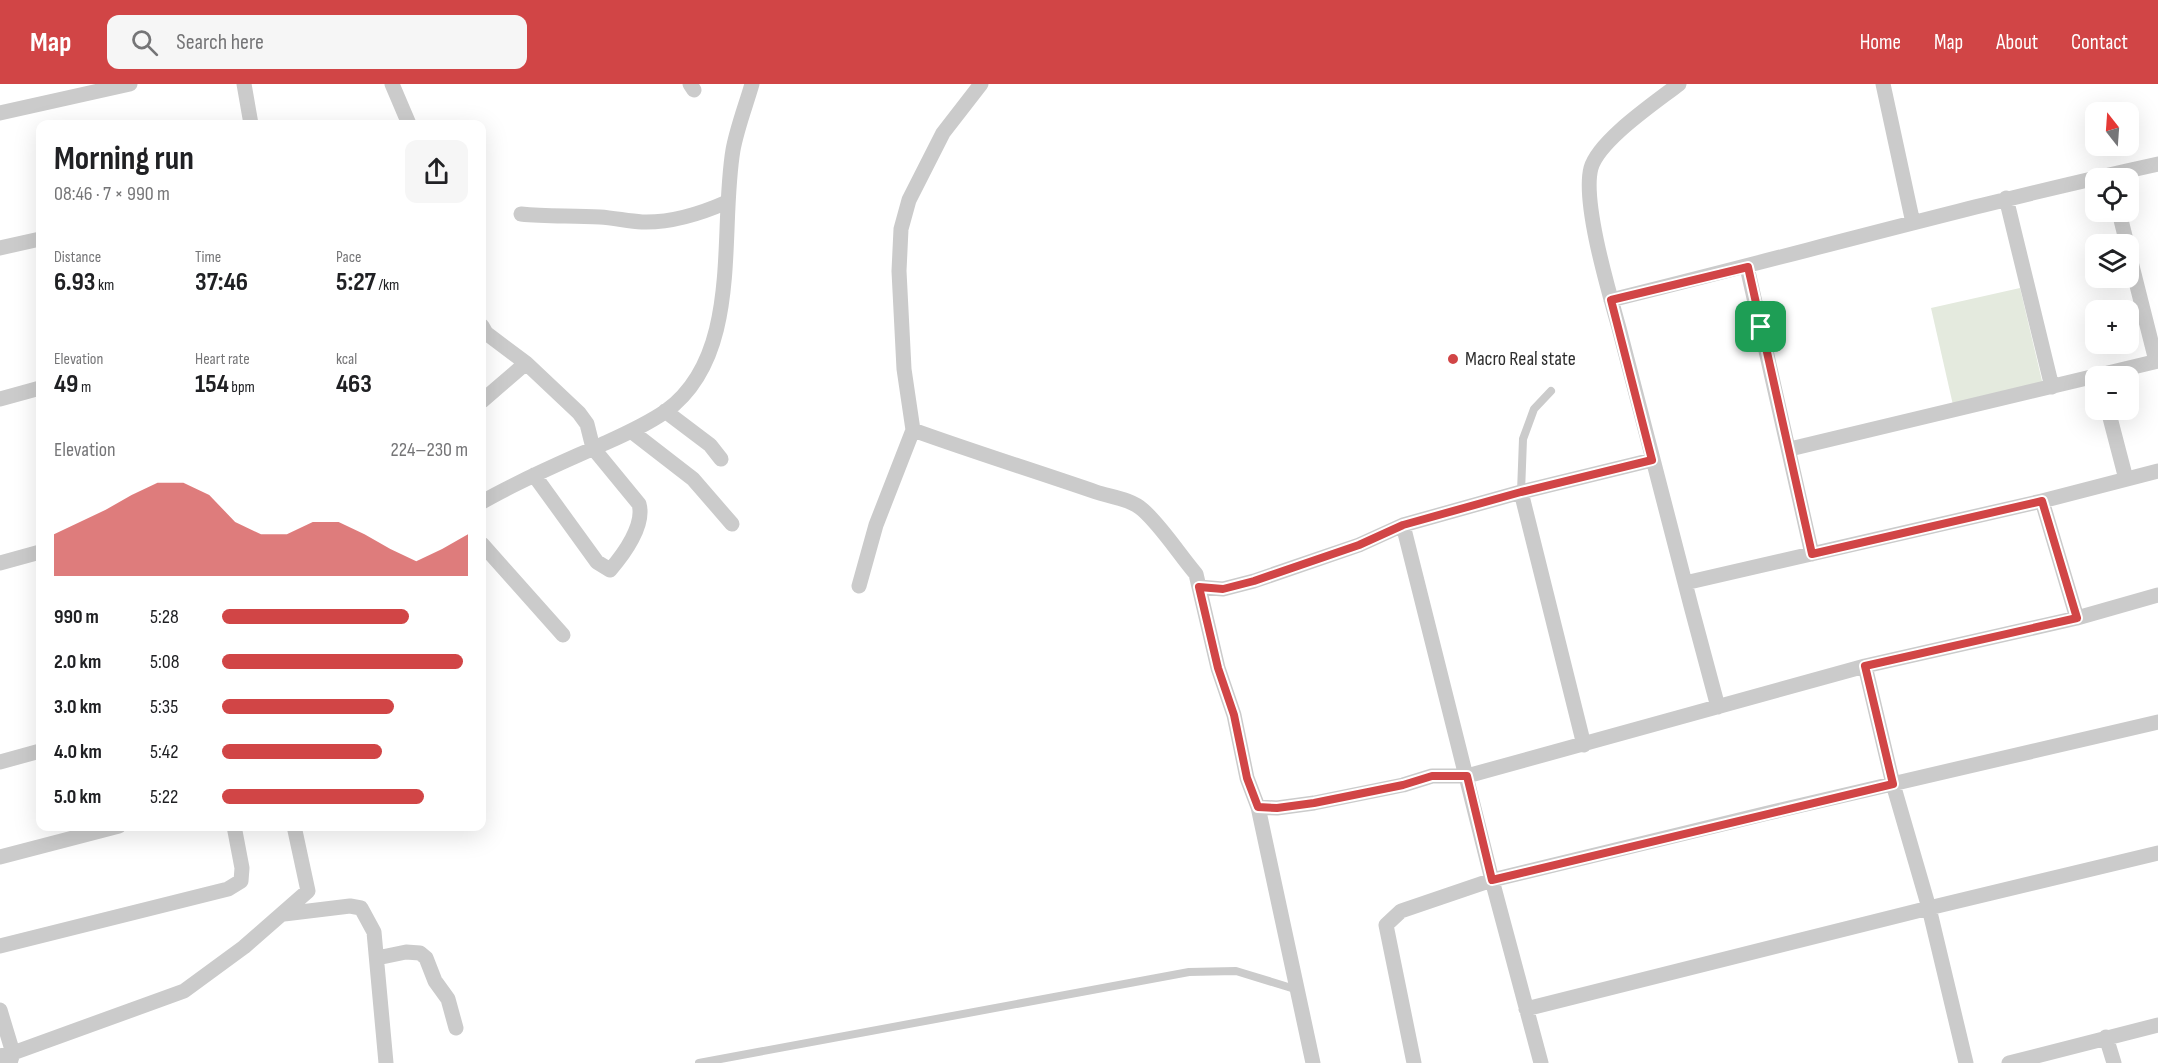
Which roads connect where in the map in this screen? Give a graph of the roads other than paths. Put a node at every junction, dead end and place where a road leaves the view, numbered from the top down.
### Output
1 (130, 84) edge
2 (244, 84) edge
3 (392, 84) edge
4 (752, 84) edge
5 (981, 84) edge
6 (1679, 84) edge
7 (1883, 84) edge
8 (0, 113) edge
9 (250, 120) edge
10 (407, 120) edge
11 (2158, 164) edge
12 (2139, 169) edge
13 (2085, 182) edge
14 (2007, 198) junction
15 (727, 202) junction
16 (521, 214) dead end
17 (1913, 223) junction
18 (36, 240) edge
19 (0, 248) edge
20 (1748, 267) junction
21 (2138, 288) edge
22 (1611, 300) junction
23 (486, 333) edge
24 (2157, 361) edge
25 (526, 363) junction
26 (2138, 366) edge
27 (2085, 379) edge
28 (2052, 387) junction
29 (36, 389) edge
30 (1551, 391) dead end
31 (486, 398) edge
32 (0, 399) edge
33 (665, 411) junction
34 (2111, 420) edge
35 (913, 430) junction
36 (631, 431) junction
37 (593, 448) junction
38 (1790, 449) junction
39 (721, 459) dead end
40 (1652, 460) junction
41 (2158, 471) edge
42 (534, 476) junction
43 (2126, 479) junction
44 (1521, 492) junction
45 (486, 500) edge
46 (2042, 501) junction
47 (732, 524) dead end
48 (1403, 525) junction
49 (486, 548) edge
50 (36, 553) edge
51 (1812, 554) junction
52 (0, 563) edge
53 (1685, 584) junction
54 (859, 586) dead end
55 (1199, 587) junction
56 (2158, 596) edge
57 (2077, 618) junction
58 (563, 634) dead end
59 (1865, 666) junction
60 (1718, 707) junction
61 (2158, 722) edge
62 (1584, 745) junction
63 (36, 752) edge
64 (0, 762) edge
65 (1467, 776) junction
66 (1893, 784) junction
67 (1258, 807) junction
68 (100, 831) edge
69 (235, 831) edge
70 (295, 831) edge
71 (2158, 853) edge
72 (0, 857) edge
73 (1492, 880) junction
74 (1929, 908) junction
75 (284, 914) junction
76 (0, 946) edge
77 (377, 958) junction
78 (1298, 990) junction
79 (1526, 1009) junction
80 (0, 1010) edge
81 (2158, 1025) edge
82 (456, 1028) dead end
83 (2106, 1037) junction
84 (8, 1057) edge
85 (386, 1063) edge
86 (699, 1063) edge
87 (1313, 1063) edge
88 (1414, 1063) edge
89 (1541, 1063) edge
90 (1966, 1063) edge
91 (2008, 1063) edge
92 (2114, 1063) edge

1 - 8 street
2 - 9 street
3 - 10 street
4 - 15 street
5 - 35 street
6 - 22 street
7 - 17 street
11 - 12 street
13 - 14 street
14 - 17 street
14 - 28 street
15 - 16 street
15 - 33 street
17 - 20 street
18 - 19 street
20 - 22 street
20 - 38 street
21 - 24 street
22 - 40 street
23 - 25 street
24 - 26 street
25 - 31 street
25 - 37 street
27 - 28 street
28 - 38 street
29 - 32 street
30 - 44 lane
33 - 36 street
33 - 39 street
34 - 43 street
35 - 54 street
35 - 55 street
36 - 37 street
36 - 47 street
37 - 42 street
37 - 42 street
38 - 51 street
40 - 44 street
40 - 53 street
41 - 43 street
42 - 45 street
43 - 46 street
44 - 48 street
44 - 62 street
46 - 51 street
46 - 57 street
48 - 55 street
48 - 65 street
49 - 58 street
50 - 52 street
51 - 53 street
53 - 60 street
55 - 67 street
56 - 57 street
57 - 59 street
59 - 60 street
59 - 66 street
60 - 62 street
61 - 66 street
62 - 65 street
63 - 64 street
65 - 67 street
65 - 73 street
66 - 73 street
66 - 74 street
67 - 78 street
68 - 72 street
69 - 76 street
70 - 75 street
71 - 74 street
73 - 79 street
73 - 88 street
74 - 79 street
74 - 90 street
75 - 77 street
75 - 84 street
77 - 82 street
77 - 85 street
78 - 86 lane
78 - 87 street
79 - 89 street
80 - 84 street
81 - 83 street
83 - 91 street
83 - 92 street

